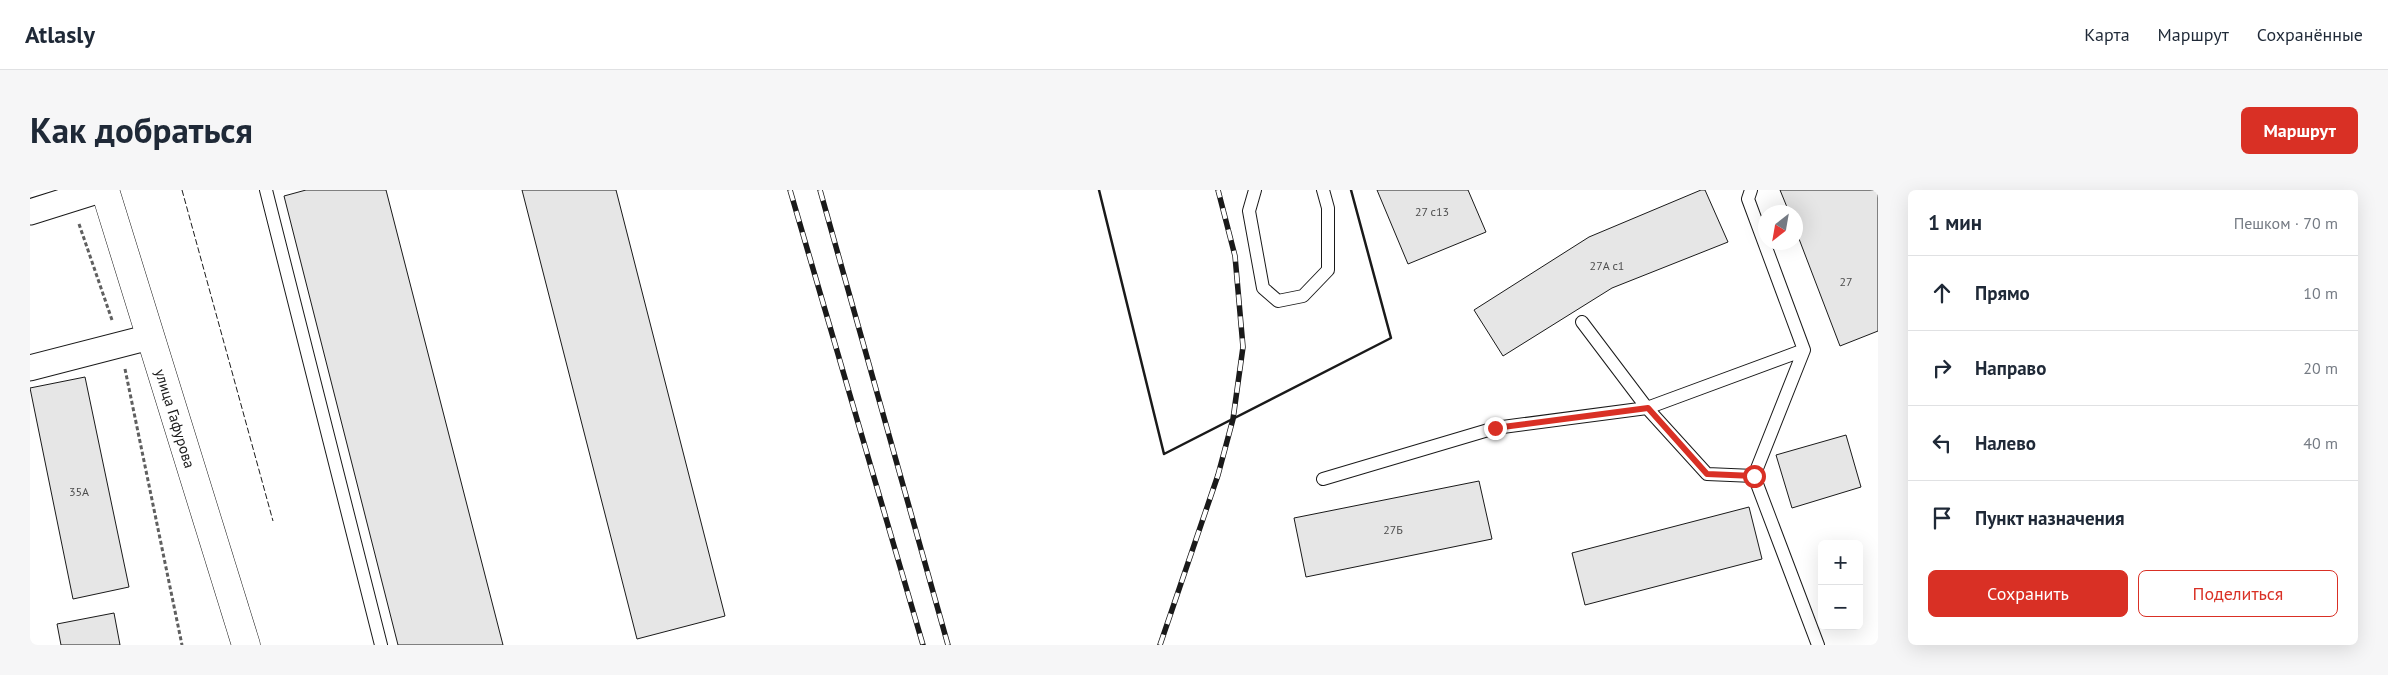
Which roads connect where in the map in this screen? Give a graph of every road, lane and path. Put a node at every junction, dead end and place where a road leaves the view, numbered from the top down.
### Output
1 (100, 190) edge
2 (105, 190) edge
3 (266, 190) edge
4 (1255, 190) edge
5 (1323, 190) edge
6 (1751, 190) edge
7 (71, 199) junction
8 (30, 212) edge
9 (1582, 322) dead end
10 (150, 337) junction
11 (120, 345) junction
12 (1804, 350) junction
13 (30, 368) edge
14 (1648, 408) junction
15 (1754, 476) junction
16 (1323, 479) dead end
17 (182, 645) edge
18 (246, 645) edge
19 (381, 645) edge
20 (1818, 645) edge

1 - 7 street
2 - 10 main road, улица Гафурова
3 - 19 lane
4 - 5 lane
6 - 12 lane
7 - 8 street
7 - 11 path
9 - 14 lane
10 - 11 street
10 - 18 main road, улица Гафурова
11 - 13 street
11 - 17 path
12 - 14 lane
12 - 15 lane
14 - 15 lane
14 - 16 lane
15 - 20 lane

